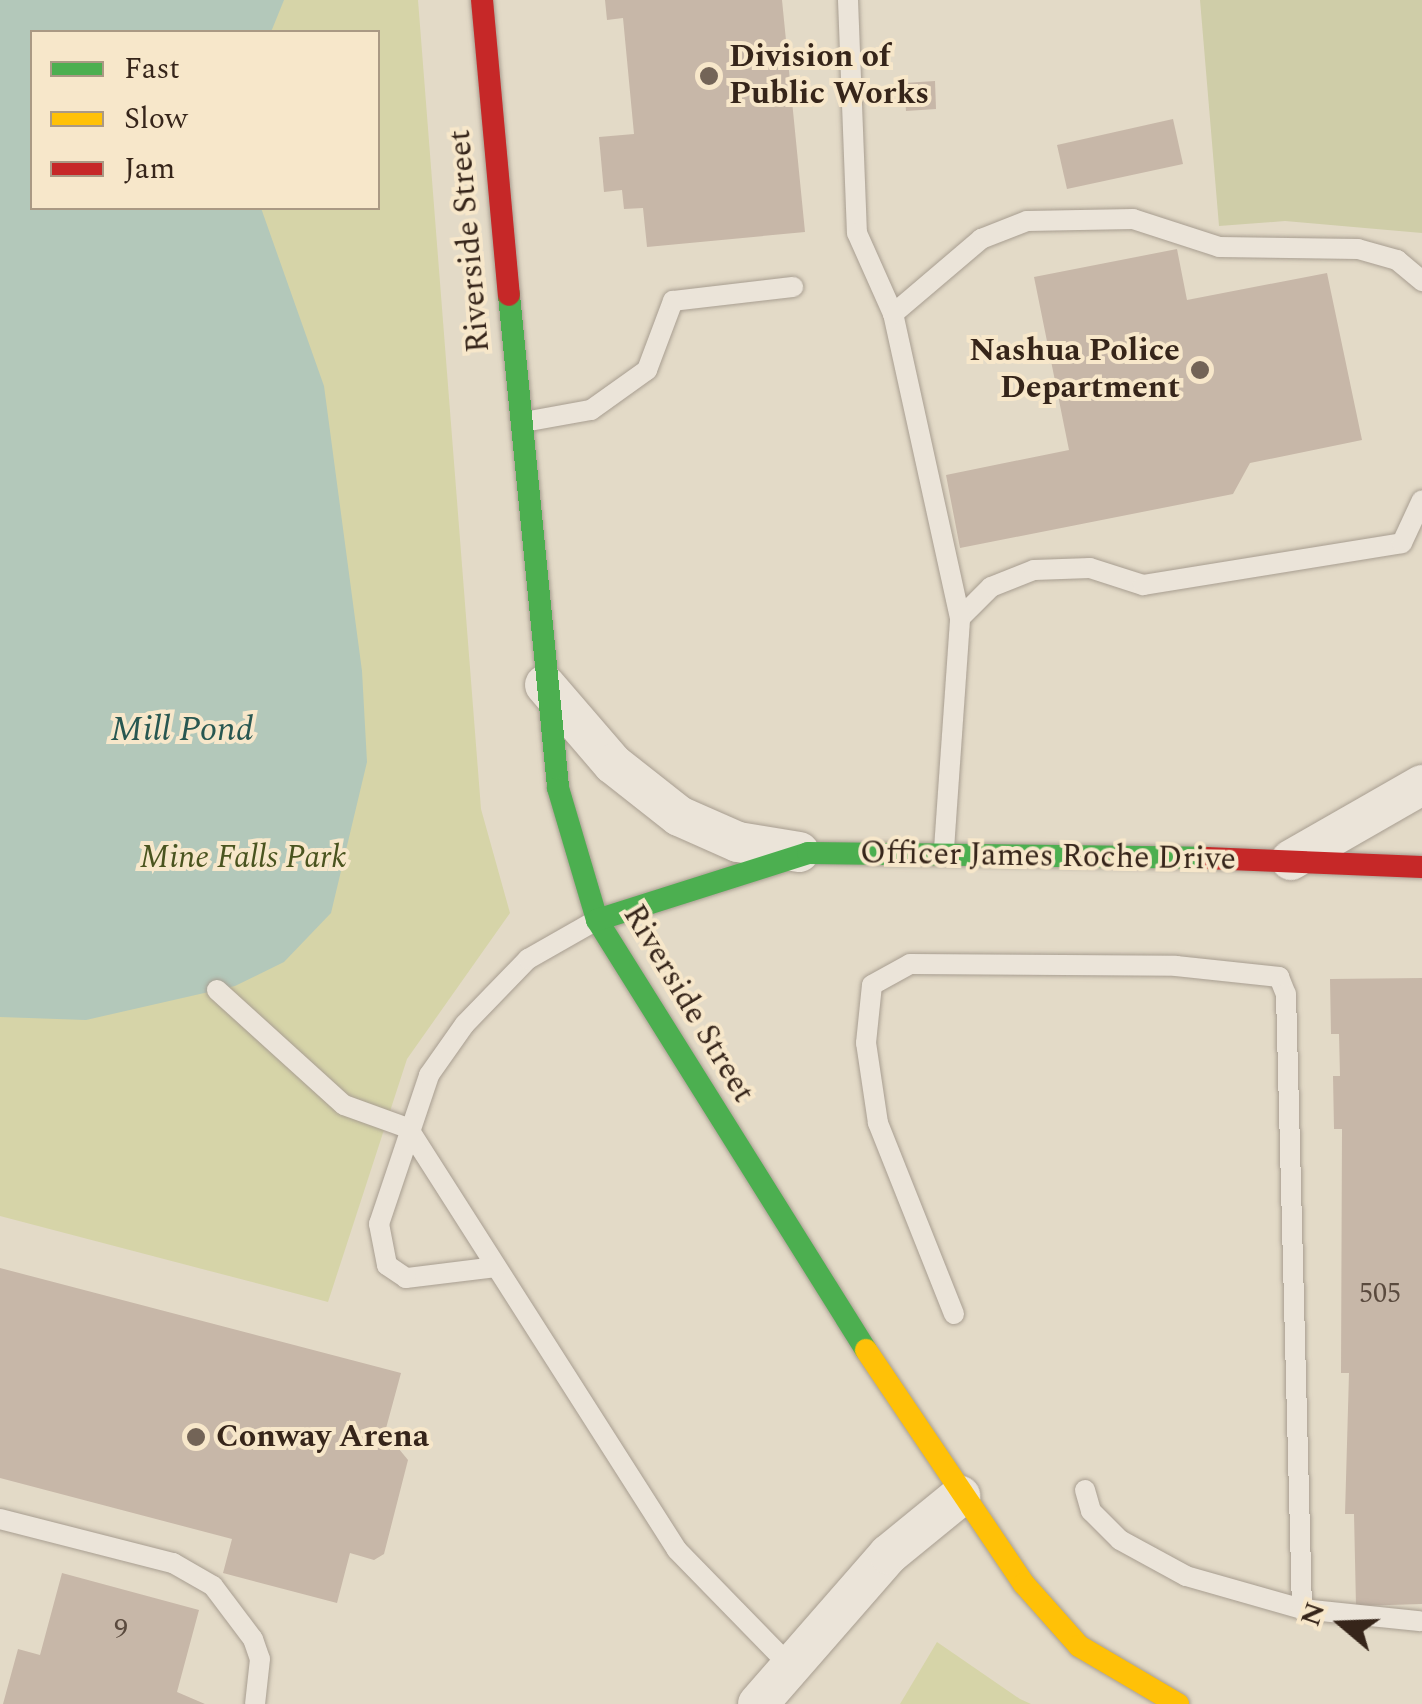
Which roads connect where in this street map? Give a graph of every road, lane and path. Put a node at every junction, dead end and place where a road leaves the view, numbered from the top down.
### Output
1 (482, 0) edge
2 (848, 0) edge
3 (1422, 281) edge
4 (793, 287) dead end
5 (893, 314) junction
6 (518, 424) junction
7 (1422, 500) edge
8 (960, 618) junction
9 (545, 685) junction
10 (1422, 785) edge
11 (944, 850) junction
12 (808, 854) junction
13 (1288, 862) junction
14 (1422, 868) edge
15 (597, 920) junction
16 (217, 990) dead end
17 (408, 1128) junction
18 (496, 1267) junction
19 (954, 1314) dead end
20 (1085, 1490) dead end
21 (960, 1496) junction
22 (0, 1519) edge
23 (1302, 1608) junction
24 (1419, 1621) dead end
25 (791, 1668) junction
26 (255, 1704) edge
27 (758, 1704) edge
28 (1178, 1704) edge

1 - 6 street, Riverside Street
2 - 5 lane
3 - 5 lane
4 - 6 lane
5 - 8 lane
6 - 9 street, Riverside Street
7 - 8 lane
8 - 11 lane
9 - 12 street, Officer James Roche Drive
9 - 15 street, Riverside Street
10 - 13 street
11 - 12 street, Officer James Roche Drive
11 - 13 street, Officer James Roche Drive
12 - 15 street, Officer James Roche Drive
13 - 14 street, Officer James Roche Drive
15 - 17 lane
15 - 21 street, Riverside Street
16 - 17 lane
17 - 18 lane
17 - 18 lane
18 - 25 lane
19 - 23 lane
20 - 23 lane
21 - 25 street
21 - 28 street, Riverside Street
22 - 26 lane
23 - 24 lane
25 - 27 street

